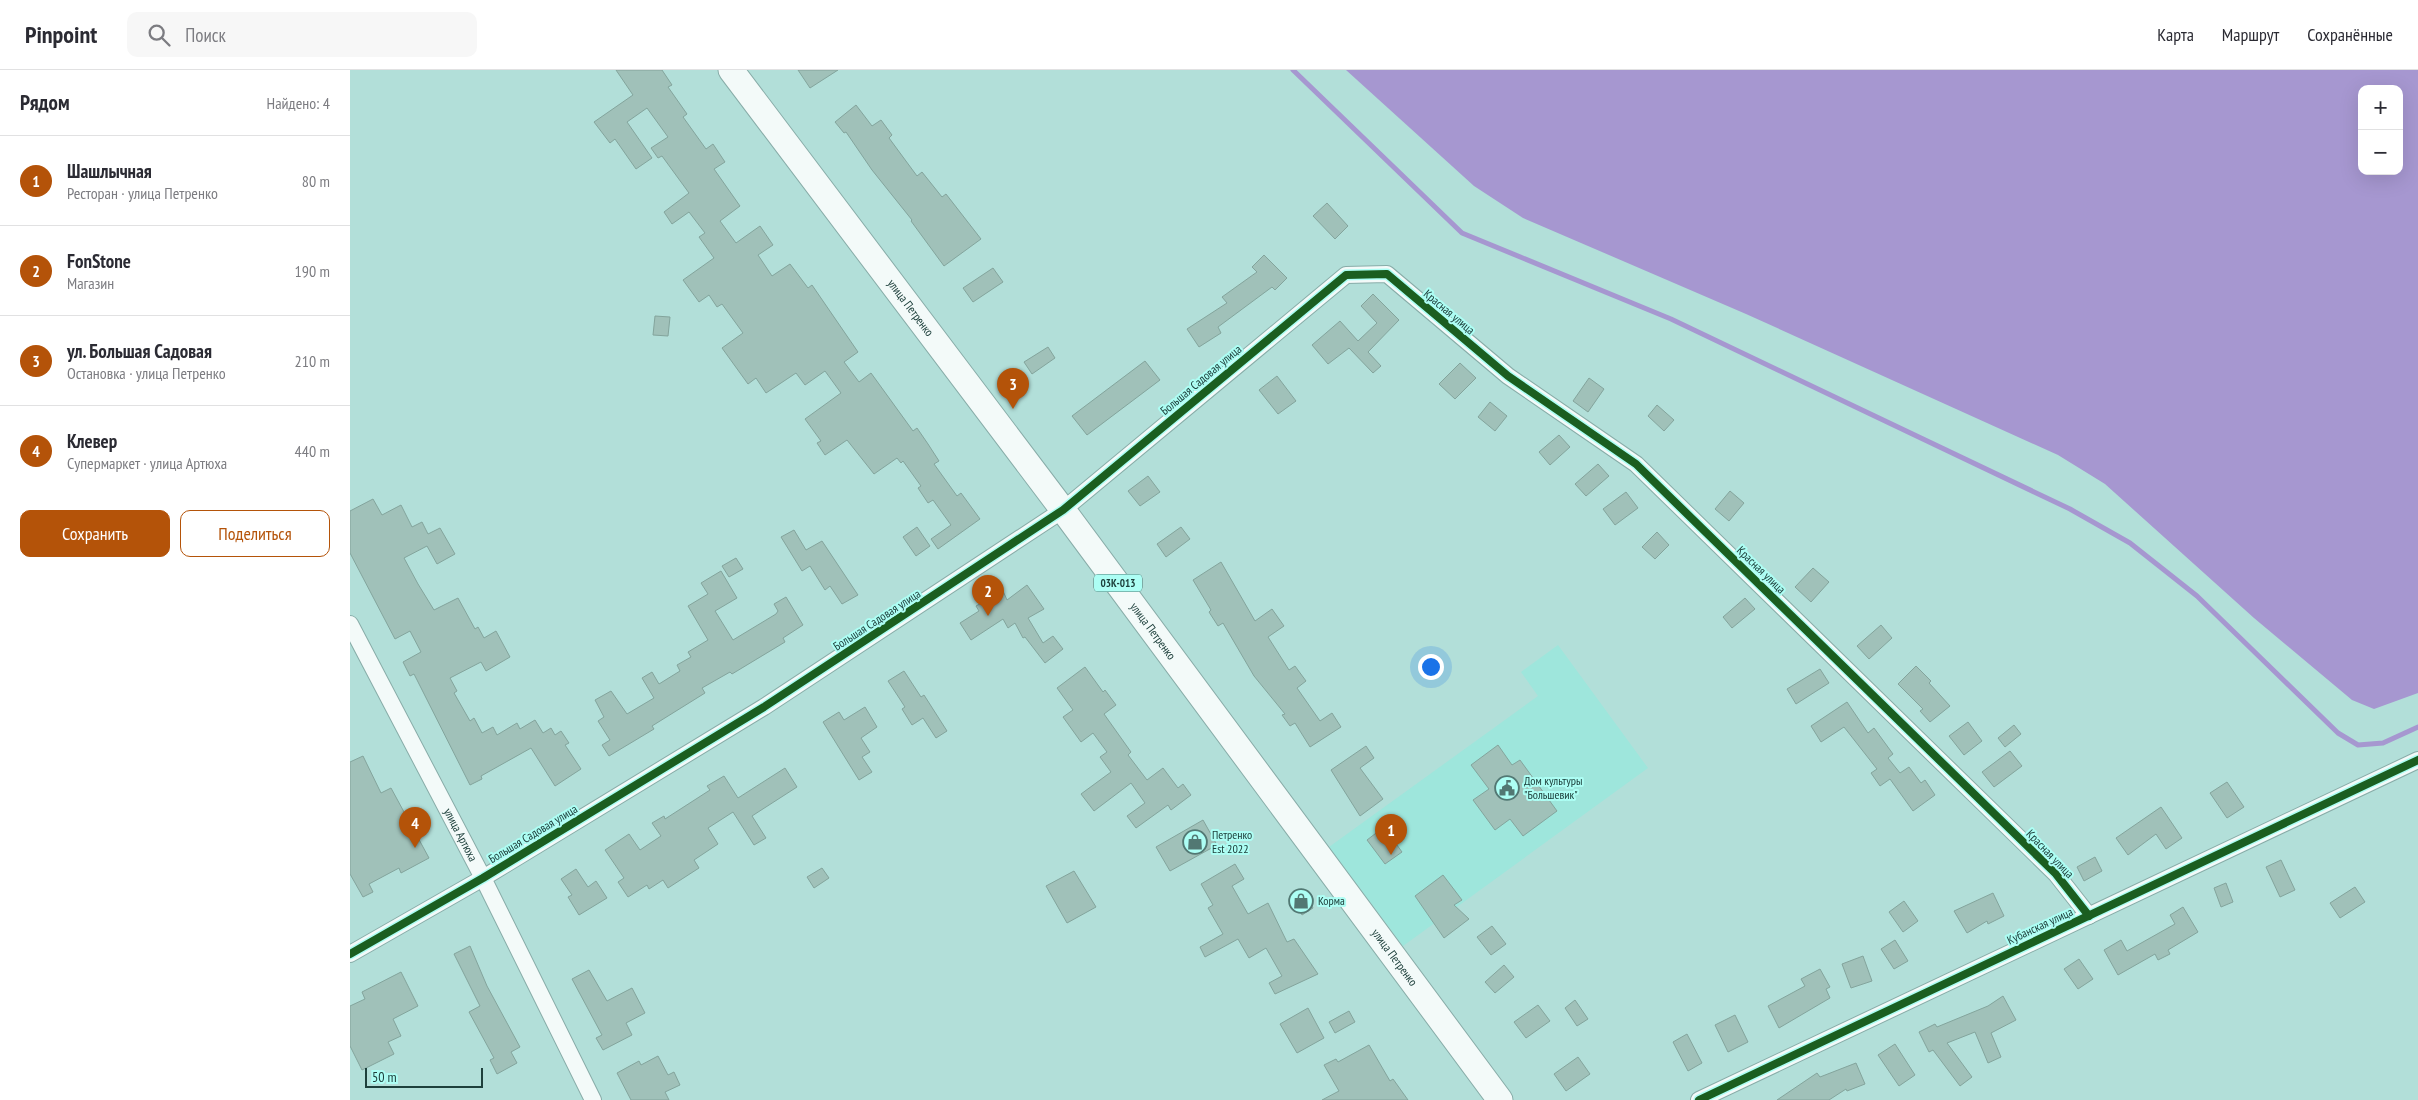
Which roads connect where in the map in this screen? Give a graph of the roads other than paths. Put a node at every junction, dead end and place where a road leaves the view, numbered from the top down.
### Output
1 (732, 70) edge
2 (1387, 274) joint
3 (1063, 510) junction
4 (350, 624) edge
5 (2418, 760) edge
6 (483, 878) junction
7 (2089, 916) junction
8 (350, 954) edge
9 (593, 1100) edge
10 (1500, 1100) edge
11 (1699, 1100) edge

1 - 3 main road, улица Петренко / 03К-013
2 - 3 street, Большая Садовая улица
2 - 7 street, Красная улица
3 - 6 street, Большая Садовая улица
3 - 10 main road, улица Петренко / 03К-013
4 - 6 street, улица Артюха
5 - 7 street, Кубанская улица
6 - 8 street, Большая Садовая улица
6 - 9 street, улица Артюха
7 - 11 street, Кубанская улица

